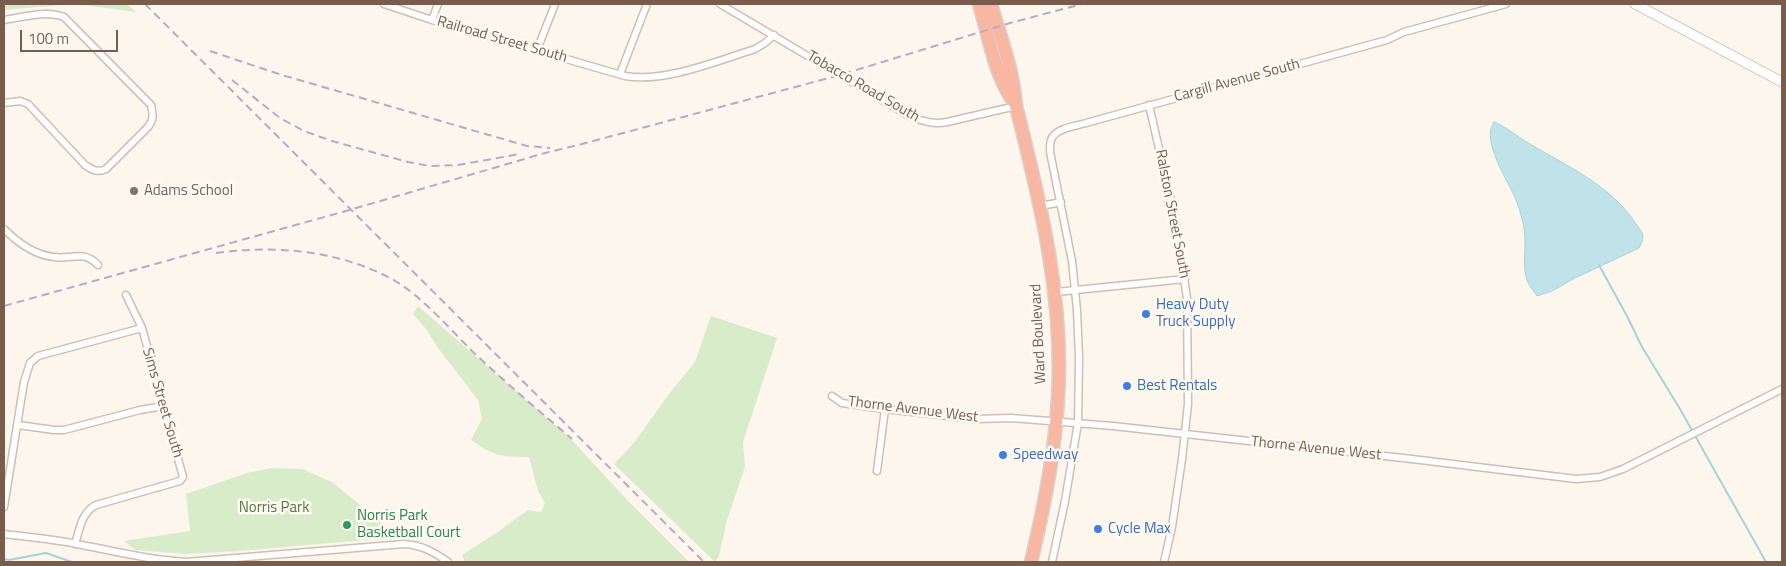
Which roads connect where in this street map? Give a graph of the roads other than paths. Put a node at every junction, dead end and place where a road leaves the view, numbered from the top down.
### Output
1 (384, 4) edge
2 (438, 4) edge
3 (555, 4) edge
4 (647, 4) edge
5 (720, 4) edge
6 (979, 4) edge
7 (991, 4) edge
8 (1506, 4) edge
9 (1635, 4) edge
10 (4, 20) edge
11 (432, 20) junction
12 (774, 36) junction
13 (537, 50) junction
14 (620, 74) junction
15 (1782, 82) edge
16 (4, 103) edge
17 (1016, 106) junction
18 (1149, 106) junction
19 (1061, 202) junction
20 (1041, 206) junction
21 (4, 229) edge
22 (98, 265) dead end
23 (1185, 279) junction
24 (1076, 290) junction
25 (1056, 292) junction
26 (126, 295) dead end
27 (142, 328) junction
28 (1782, 389) edge
29 (832, 396) dead end
30 (164, 406) junction
31 (885, 409) junction
32 (1056, 421) junction
33 (1078, 423) junction
34 (18, 425) junction
35 (1184, 435) junction
36 (877, 471) dead end
37 (4, 507) edge
38 (4, 534) edge
39 (75, 544) junction
40 (448, 562) edge
41 (1031, 562) edge
42 (1052, 562) edge
43 (1164, 562) edge

1 - 11 street, Railroad Street South
2 - 11 street
3 - 13 street
4 - 14 street
5 - 12 street, Tobacco Road South
6 - 17 highway, Ward Boulevard
7 - 17 highway, Ward Boulevard
8 - 18 street, Cargill Avenue South
9 - 15 street
10 - 16 street
11 - 13 street, Railroad Street South
12 - 14 street, Railroad Street South
12 - 17 street, Tobacco Road South
13 - 14 street, Railroad Street South
17 - 20 highway, Ward Boulevard
18 - 19 street, Cargill Avenue South
18 - 23 street, Ralston Street South
19 - 20 street
19 - 24 street
20 - 25 highway, Ward Boulevard
21 - 22 street
23 - 24 street
23 - 35 street, Ralston Street South
24 - 25 street
24 - 33 street
25 - 32 highway, Ward Boulevard
26 - 27 street, Sims Street South
27 - 30 street, Sims Street South
27 - 34 street
28 - 35 street, Thorne Avenue West
29 - 31 street, Thorne Avenue West
30 - 34 street
30 - 39 street, Sims Street South
31 - 32 street, Thorne Avenue West
31 - 36 street
32 - 33 street, Thorne Avenue West
32 - 41 highway, Ward Boulevard
33 - 35 street, Thorne Avenue West
33 - 42 street
34 - 37 street
35 - 43 street, Ralston Street South
38 - 39 street
39 - 40 street

